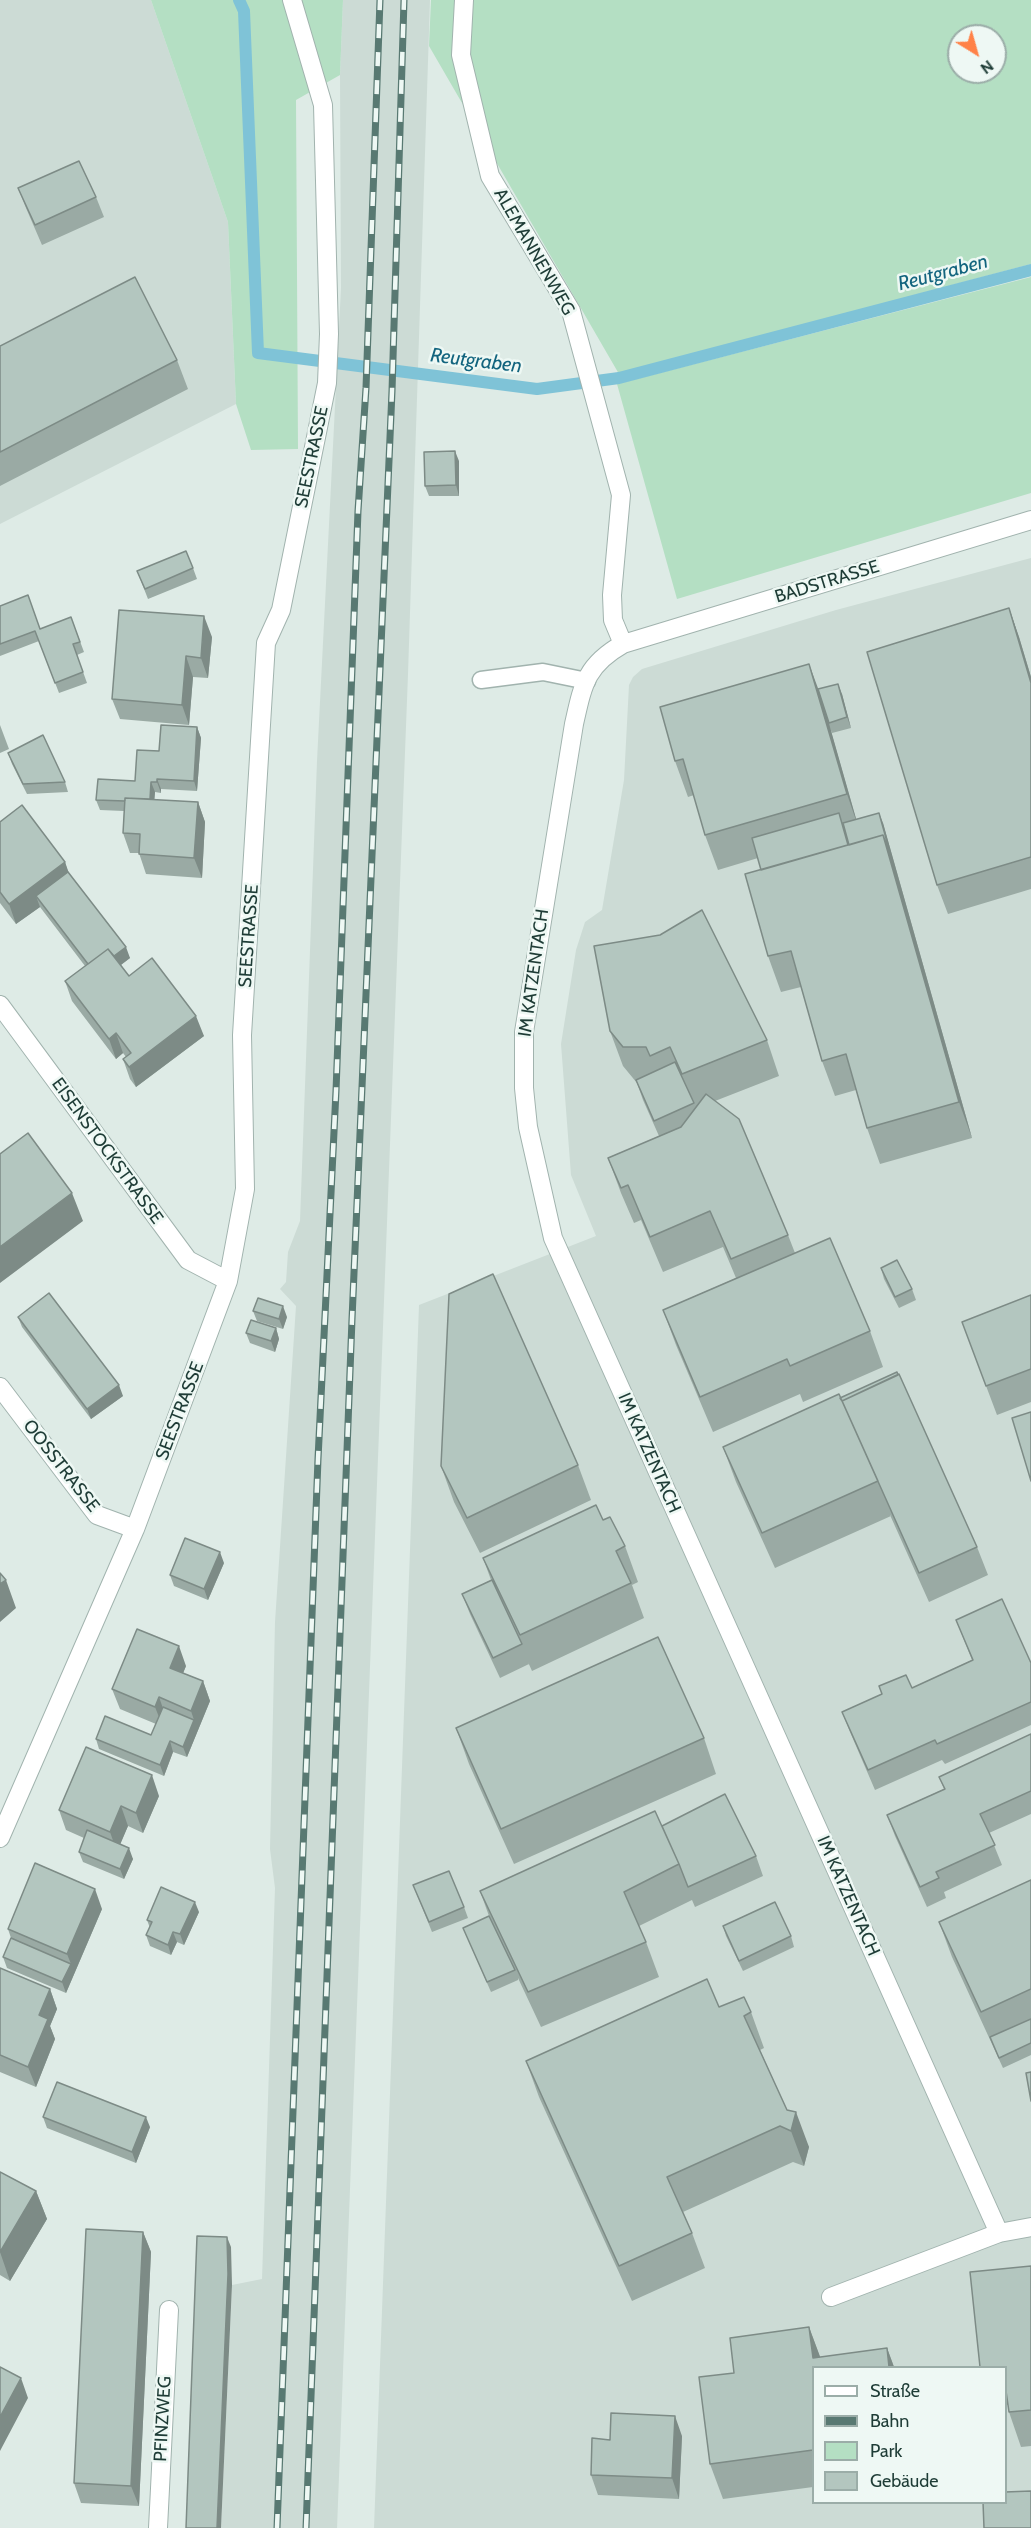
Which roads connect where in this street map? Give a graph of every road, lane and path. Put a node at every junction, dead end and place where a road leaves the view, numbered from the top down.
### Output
1 (292, 0) edge
2 (464, 0) edge
3 (1031, 520) edge
4 (623, 644) junction
5 (481, 680) dead end
6 (586, 681) junction
7 (0, 1005) edge
8 (228, 1281) junction
9 (0, 1387) edge
10 (135, 1529) junction
11 (0, 1838) edge
12 (1031, 2227) edge
13 (999, 2233) junction
14 (831, 2297) dead end
15 (169, 2310) dead end
16 (158, 2528) edge

1 - 8 street, SEESTRASSE
2 - 4 street, ALEMANNENWEG
3 - 4 street, BADSTRASSE
4 - 6 street, IM KATZENTACH
5 - 6 lane
6 - 13 street, IM KATZENTACH
7 - 8 street, EISENSTOCKSTRASSE
8 - 10 street, SEESTRASSE
9 - 10 street, OOSSTRASSE
10 - 11 street, SEESTRASSE
12 - 13 street
13 - 14 street
15 - 16 street, PFINZWEG

